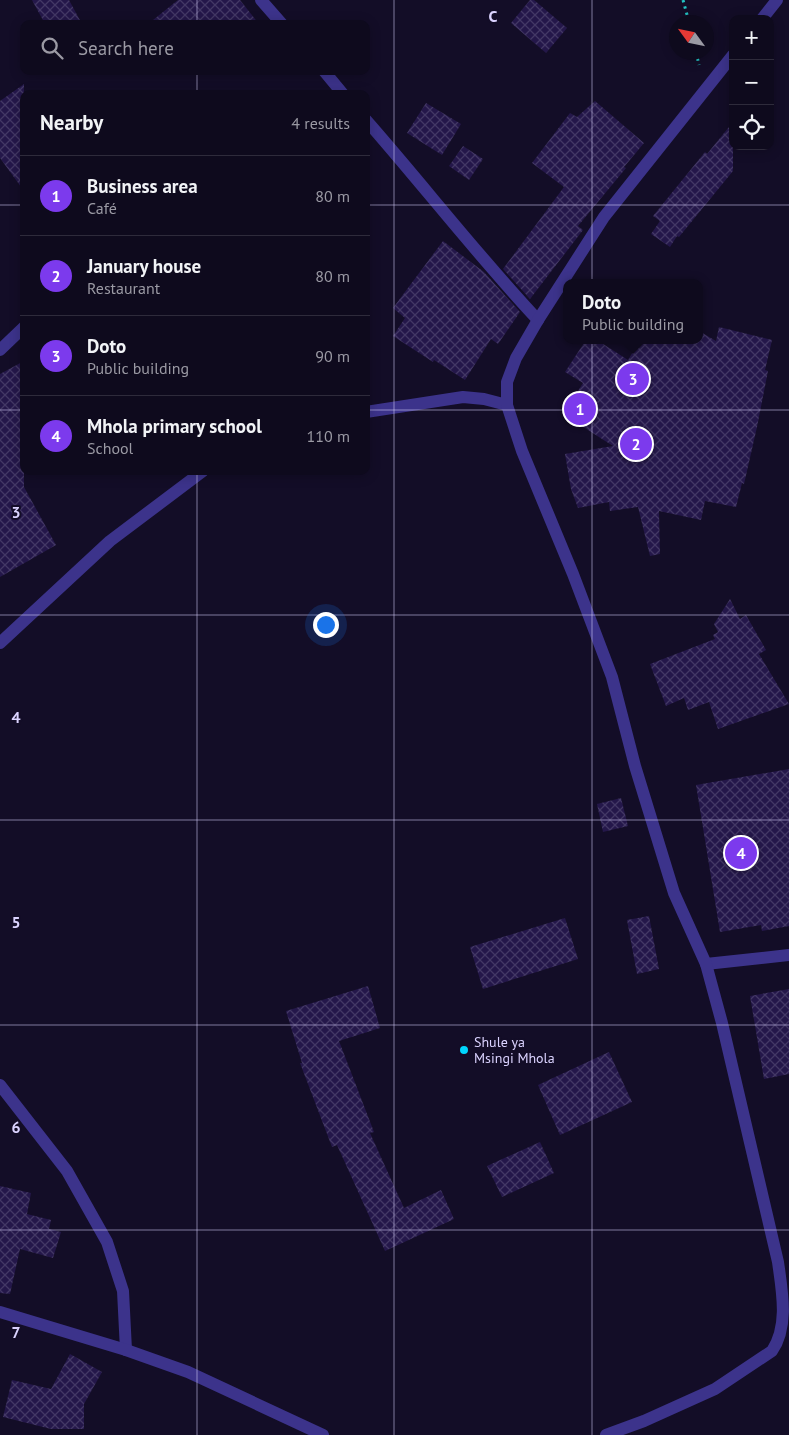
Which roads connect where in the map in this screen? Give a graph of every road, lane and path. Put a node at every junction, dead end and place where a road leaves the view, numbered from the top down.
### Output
1 (261, 0) edge
2 (683, 0) edge
3 (777, 0) edge
4 (687, 15) edge
5 (765, 15) edge
6 (278, 20) edge
7 (729, 60) edge
8 (327, 75) edge
9 (341, 90) edge
10 (370, 124) edge
11 (564, 279) edge
12 (563, 281) edge
13 (538, 320) junction
14 (20, 332) edge
15 (0, 350) edge
16 (507, 404) junction
17 (370, 411) edge
18 (198, 475) edge
19 (0, 642) edge
20 (789, 955) edge
21 (706, 964) junction
22 (0, 1085) edge
23 (0, 1312) edge
24 (126, 1350) junction
25 (323, 1435) edge
26 (606, 1435) edge

1 - 6 street
2 - 4 path
3 - 5 street
7 - 11 street
8 - 9 street
10 - 13 street
12 - 13 street
13 - 16 street
14 - 15 street
16 - 17 street
16 - 21 street
18 - 19 street
20 - 21 street
21 - 26 street
22 - 24 street
23 - 24 street
24 - 25 street

